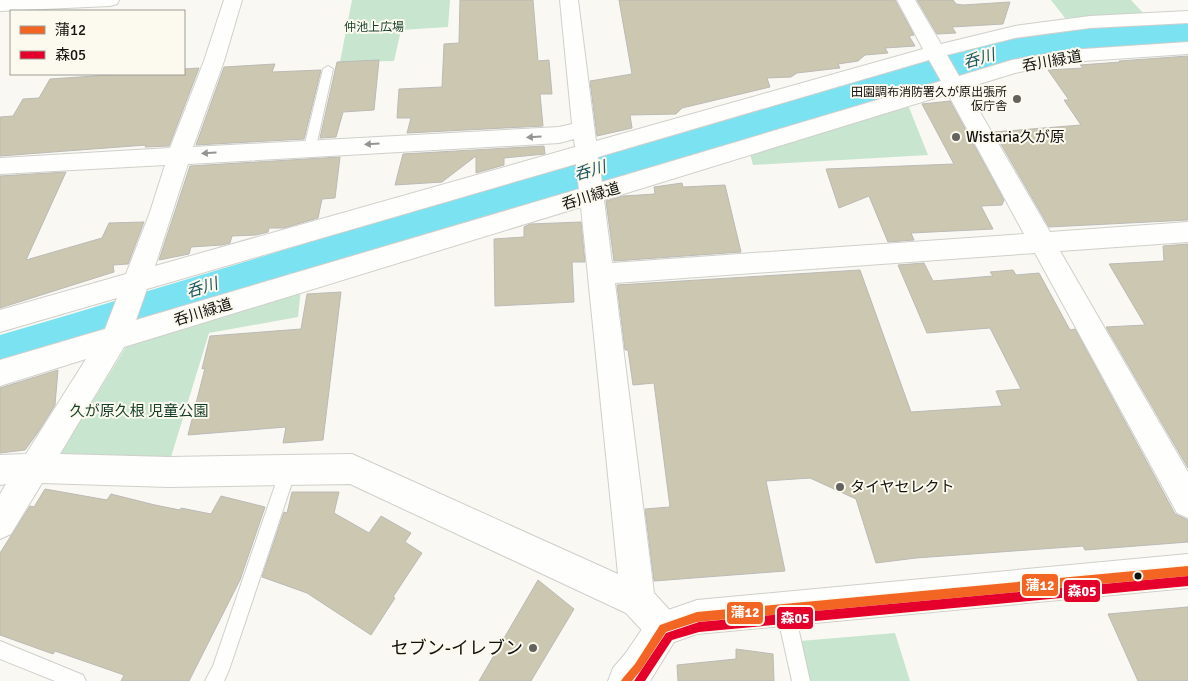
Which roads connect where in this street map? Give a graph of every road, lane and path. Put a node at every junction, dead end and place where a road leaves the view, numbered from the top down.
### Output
1 (110, 0) edge
2 (233, 0) edge
3 (569, 0) edge
4 (906, 0) edge
5 (0, 5) edge
6 (1188, 17) edge
7 (1188, 48) edge
8 (936, 54) junction
9 (328, 69) dead end
10 (954, 83) junction
11 (585, 146) junction
12 (310, 147) junction
13 (179, 155) junction
14 (0, 166) edge
15 (590, 192) junction
16 (1188, 232) edge
17 (1041, 242) junction
18 (600, 274) junction
19 (136, 285) junction
20 (0, 322) edge
21 (116, 336) junction
22 (0, 373) edge
23 (35, 468) junction
24 (0, 470) edge
25 (288, 471) junction
26 (1188, 502) edge
27 (0, 524) edge
28 (1188, 571) edge
29 (638, 601) junction
30 (784, 609) junction
31 (662, 628) junction
32 (0, 650) edge
33 (77, 681) edge
34 (214, 681) edge
35 (626, 681) edge
36 (800, 681) edge

1 - 5 street
2 - 13 street
3 - 11 street
4 - 8 street
6 - 8 street
7 - 10 street, 呑川緑道
8 - 10 street
8 - 11 street
9 - 12 lane
10 - 15 street, 呑川緑道
10 - 17 street
11 -> 12 street
11 - 15 street
11 - 19 street
12 -> 13 street
13 - 14 street
13 - 19 street
15 - 18 street
15 - 21 street, 呑川緑道
16 - 17 street
17 - 18 street
17 - 26 street
18 - 29 street
19 - 20 street
19 - 21 street
21 - 22 street, 呑川緑道
21 - 23 street
23 - 24 street
23 - 25 street
23 - 27 street
25 - 29 street
25 - 34 lane
28 - 30 street
29 - 31 street
30 - 31 street
30 - 36 lane
31 - 35 street
32 - 33 lane

